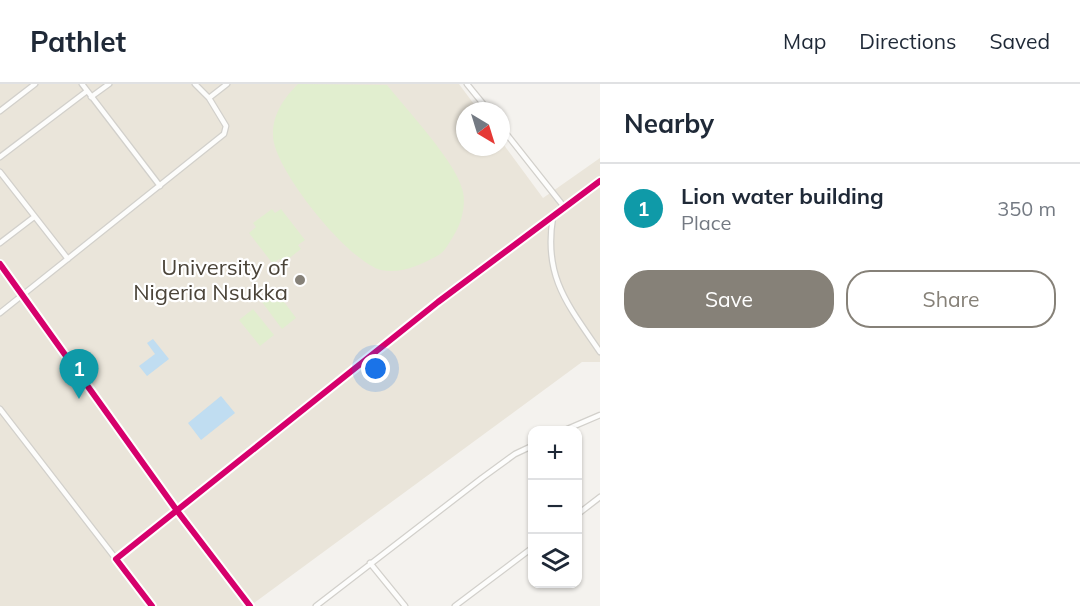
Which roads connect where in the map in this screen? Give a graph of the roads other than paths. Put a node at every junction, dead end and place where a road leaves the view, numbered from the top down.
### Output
1 (35, 84) edge
2 (82, 84) edge
3 (109, 84) edge
4 (195, 84) edge
5 (228, 84) edge
6 (468, 84) edge
7 (87, 91) junction
8 (91, 97) junction
9 (209, 98) junction
10 (482, 102) edge
11 (0, 111) edge
12 (510, 139) edge
13 (0, 157) edge
14 (0, 172) edge
15 (600, 181) edge
16 (160, 186) junction
17 (564, 208) junction
18 (34, 217) junction
19 (553, 217) junction
20 (0, 243) edge
21 (68, 259) junction
22 (0, 264) edge
23 (22, 296) junction
24 (0, 312) edge
25 (600, 352) edge
26 (0, 409) edge
27 (600, 415) edge
28 (574, 426) edge
29 (528, 449) edge
30 (600, 497) edge
31 (582, 511) edge
32 (178, 512) junction
33 (528, 551) edge
34 (116, 559) junction
35 (370, 563) junction
36 (324, 599) junction
37 (152, 606) edge
38 (250, 606) edge
39 (316, 606) edge
40 (329, 606) edge
41 (405, 606) edge
42 (455, 606) edge

1 - 11 street
2 - 7 street
3 - 8 street
4 - 9 street
5 - 9 street
6 - 10 street
7 - 8 street
7 - 13 street
8 - 16 street
9 - 16 street
12 - 17 street
14 - 18 street
15 - 17 street
16 - 21 street
17 - 19 street
18 - 20 street
18 - 21 street
19 - 25 street
19 - 32 street
21 - 23 street
22 - 23 street
23 - 24 street
23 - 32 street
26 - 34 street
27 - 28 street
29 - 35 street
30 - 31 street
32 - 34 street
32 - 38 street
33 - 42 street
34 - 37 street
35 - 36 street
35 - 41 street
36 - 39 street
36 - 40 street

